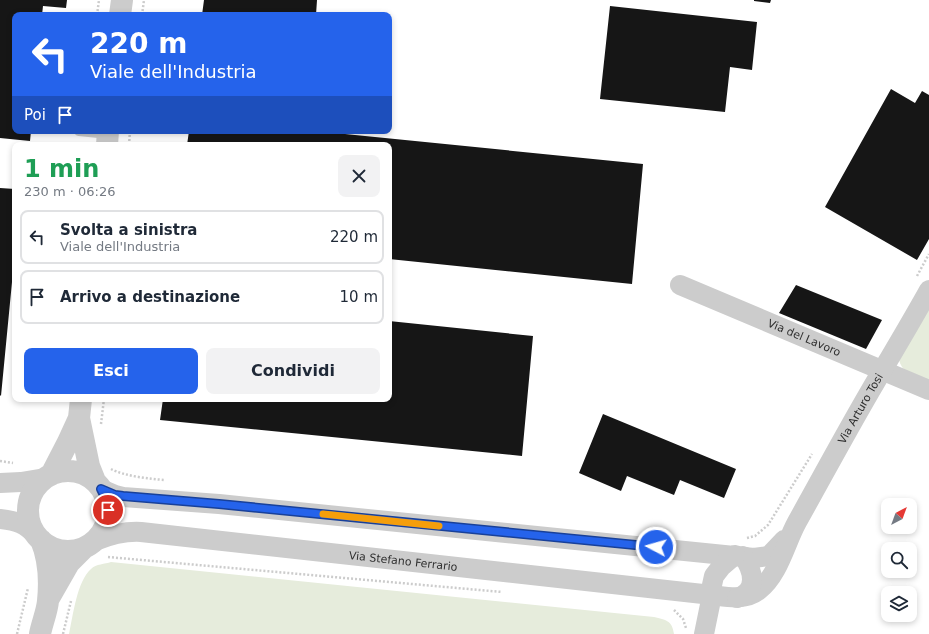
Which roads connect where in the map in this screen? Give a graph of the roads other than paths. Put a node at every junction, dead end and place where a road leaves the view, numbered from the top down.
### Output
1 (122, 0) edge
2 (120, 12) edge
3 (94, 134) edge
4 (108, 137) edge
5 (680, 285) dead end
6 (929, 290) edge
7 (882, 371) junction
8 (929, 390) edge
9 (80, 409) edge
10 (48, 476) junction
11 (0, 483) edge
12 (98, 485) junction
13 (0, 519) edge
14 (793, 529) junction
15 (39, 538) junction
16 (94, 549) junction
17 (739, 550) junction
18 (712, 595) junction
19 (737, 598) junction
20 (48, 601) junction
21 (695, 633) edge
22 (40, 634) edge

1 - 2 street
3 - 4 lane
5 - 7 street, Via del Lavoro
6 - 7 street, Via Arturo Tosi
7 - 8 street, Via del Lavoro
7 - 14 street, Via Arturo Tosi
9 - 10 street
9 - 12 street
10 - 11 street
10 - 12 street
10 - 15 street
12 - 16 street
12 - 17 street
13 - 15 street
14 - 17 street, Via Arturo Tosi
14 - 19 street, Via Arturo Tosi
15 - 16 street
15 - 20 street
16 - 18 street, Via Stefano Ferrario
16 - 20 street
17 - 18 street
17 - 19 street
18 - 19 street, Via Arturo Tosi
18 - 21 street
20 - 22 street

